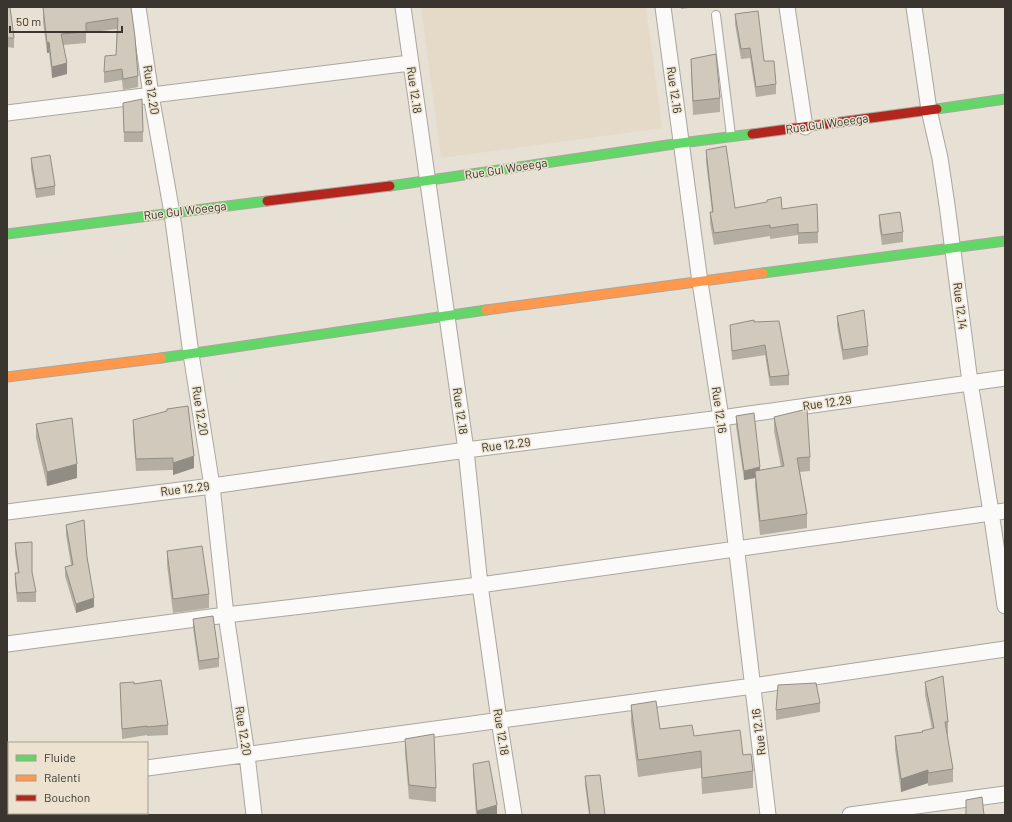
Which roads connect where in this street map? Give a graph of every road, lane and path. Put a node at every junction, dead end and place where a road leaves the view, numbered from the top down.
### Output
1 (138, 7) edge
2 (403, 7) edge
3 (663, 7) edge
4 (788, 7) edge
5 (914, 7) edge
6 (716, 15) dead end
7 (410, 63) junction
8 (151, 95) junction
9 (1005, 99) edge
10 (929, 110) junction
11 (7, 113) edge
12 (805, 128) junction
13 (731, 137) junction
14 (681, 143) junction
15 (428, 181) junction
16 (172, 213) junction
17 (7, 234) edge
18 (1005, 241) edge
19 (953, 248) junction
20 (700, 282) junction
21 (447, 315) junction
22 (191, 354) junction
23 (7, 377) edge
24 (1005, 378) edge
25 (970, 382) junction
26 (721, 418) junction
27 (466, 450) junction
28 (212, 486) junction
29 (7, 512) edge
30 (998, 512) edge
31 (736, 548) junction
32 (480, 585) junction
33 (1005, 606) edge
34 (226, 615) junction
35 (7, 644) edge
36 (1005, 648) edge
37 (753, 686) junction
38 (499, 720) junction
39 (247, 755) junction
40 (148, 768) edge
41 (1005, 794) edge
42 (254, 815) edge
43 (514, 815) edge
44 (768, 815) edge
45 (850, 815) edge

1 - 8 street, Rue 12.20
2 - 7 street, Rue 12.18
3 - 14 street, Rue 12.16
4 - 12 street
5 - 10 street, Rue 12.14
6 - 13 lane
7 - 8 street
7 - 15 street, Rue 12.18
8 - 11 street
8 - 16 street, Rue 12.20
9 - 10 street, Rue Gul Woeega
10 - 12 street, Rue Gul Woeega
10 - 19 street, Rue 12.14
12 - 13 street, Rue Gul Woeega
13 - 14 street, Rue Gul Woeega
14 - 15 street, Rue Gul Woeega
14 - 20 street, Rue 12.16
15 - 16 street, Rue Gul Woeega
15 - 21 street, Rue 12.18
16 - 17 street, Rue Gul Woeega
16 - 22 street, Rue 12.20
18 - 19 street
19 - 20 street
19 - 25 street, Rue 12.14
20 - 21 street
20 - 26 street, Rue 12.16
21 - 22 street
21 - 27 street, Rue 12.18
22 - 23 street
22 - 28 street, Rue 12.20
24 - 25 street, Rue 12.29
25 - 26 street, Rue 12.29
25 - 30 street, Rue 12.14
26 - 27 street, Rue 12.29
26 - 31 street, Rue 12.16
27 - 28 street, Rue 12.29
27 - 32 street, Rue 12.18
28 - 29 street, Rue 12.29
28 - 34 street, Rue 12.20
30 - 31 street
30 - 33 street, Rue 12.14
31 - 32 street
31 - 37 street, Rue 12.16
32 - 34 street
32 - 38 street, Rue 12.18
34 - 35 street
34 - 39 street, Rue 12.20
36 - 37 street
37 - 38 street
37 - 44 street, Rue 12.16
38 - 39 street
38 - 43 street, Rue 12.18
39 - 40 street
39 - 42 street, Rue 12.20
41 - 45 street

